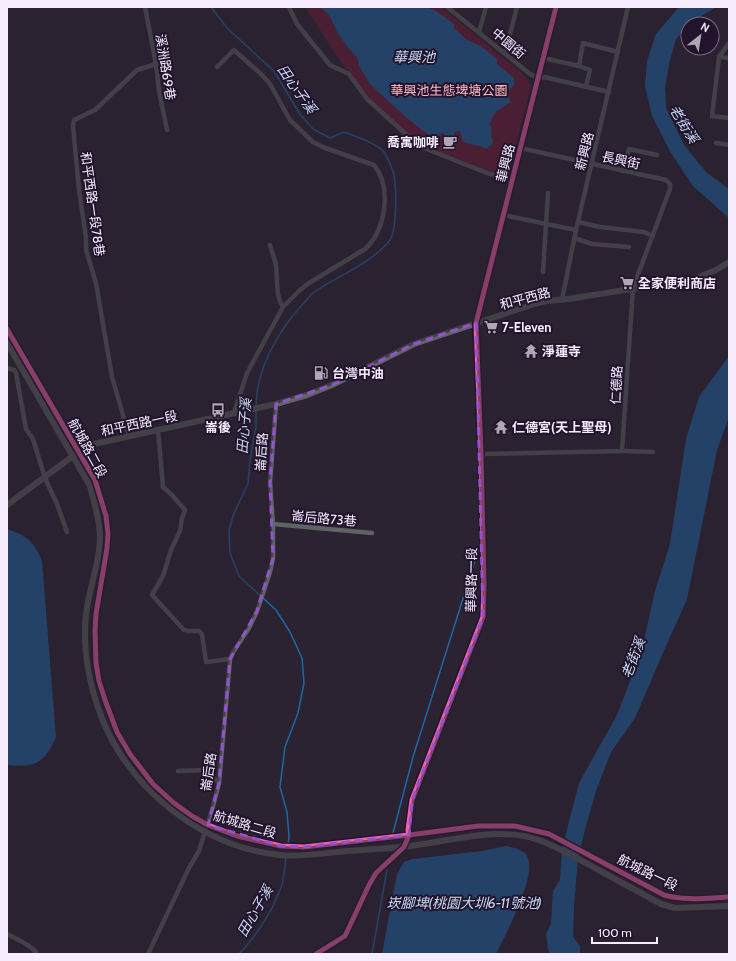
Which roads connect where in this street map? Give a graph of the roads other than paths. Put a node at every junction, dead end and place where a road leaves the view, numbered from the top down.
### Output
1 (145, 7) edge
2 (289, 7) edge
3 (486, 7) edge
4 (517, 7) edge
5 (556, 7) edge
6 (628, 7) edge
7 (450, 8) edge
8 (479, 32) junction
9 (729, 43) edge
10 (618, 52) junction
11 (505, 53) junction
12 (719, 57) junction
13 (543, 58) junction
14 (729, 58) edge
15 (156, 64) junction
16 (579, 66) junction
17 (217, 67) dead end
18 (538, 78) junction
19 (586, 86) junction
20 (609, 92) junction
21 (729, 118) edge
22 (167, 130) dead end
23 (716, 143) dead end
24 (729, 145) edge
25 (520, 148) junction
26 (657, 155) dead end
27 (592, 164) junction
28 (623, 171) junction
29 (512, 180) junction
30 (670, 184) joint
31 (548, 194) dead end
32 (503, 215) junction
33 (578, 222) junction
34 (545, 224) junction
35 (576, 230) junction
36 (653, 236) junction
37 (574, 238) junction
38 (270, 245) dead end
39 (629, 247) dead end
40 (729, 262) edge
41 (543, 272) dead end
42 (633, 288) junction
43 (562, 300) junction
44 (283, 307) junction
45 (476, 323) junction
46 (7, 329) edge
47 (7, 343) edge
48 (7, 368) edge
49 (276, 404) junction
50 (246, 411) joint
51 (234, 413) junction
52 (158, 430) junction
53 (129, 436) junction
54 (622, 451) junction
55 (79, 452) junction
56 (653, 452) dead end
57 (481, 454) junction
58 (73, 456) junction
59 (45, 477) junction
60 (7, 505) edge
61 (273, 524) junction
62 (66, 532) dead end
63 (372, 533) dead end
64 (230, 659) junction
65 (178, 771) dead end
66 (220, 783) junction
67 (208, 825) junction
68 (205, 832) junction
69 (549, 834) joint
70 (409, 835) junction
71 (547, 843) joint
72 (404, 847) junction
73 (729, 897) edge
74 (729, 906) edge
75 (7, 934) edge
76 (36, 952) dead end
77 (148, 954) edge
78 (316, 954) edge

1 - 15 street, 溪洲路69巷
2 - 29 street
3 - 8 street
4 - 11 street
5 - 13 street, 華興路
6 - 10 street, 新興路
7 - 8 street, 中園街
8 - 11 street, 中園街
9 - 12 street
10 - 16 street
10 - 20 street, 新興路
11 - 18 street, 中園街
12 - 14 street
12 - 21 street
13 - 16 street
13 - 18 street, 華興路
15 - 22 street, 溪洲路69巷
15 - 53 street, 和平西路一段78巷
16 - 19 street
17 - 44 street
18 - 19 street, 中園街
18 - 25 street, 華興路
19 - 20 street, 中園街
20 - 27 street, 新興路
23 - 24 street
25 - 27 street, 長興街
25 - 29 street, 華興路
26 - 28 street
27 - 28 street, 長興街
27 - 33 street, 新興路
28 - 30 street, 長興街
29 - 32 street, 華興路
30 - 36 street, 仁德路
31 - 34 street
32 - 34 street
32 - 45 street, 華興路
33 - 35 street, 新興路
33 - 36 street
34 - 35 street
34 - 41 street
35 - 37 street, 新興路
36 - 42 street, 仁德路
37 - 39 street
37 - 43 street, 新興路
38 - 44 street
40 - 42 street, 和平西路
42 - 43 street, 和平西路
42 - 54 street, 仁德路
43 - 45 street, 和平西路
44 - 51 street
45 - 49 street, 和平西路
45 - 57 street, 華興路一段
46 - 55 street, 航城路二段
47 - 58 street, 航城路二段
48 - 59 street
49 - 50 street, 和平西路
49 - 61 street, 崙后路
50 - 51 street, 和平西路一段
51 - 52 street, 和平西路一段
52 - 53 street, 和平西路一段
52 - 64 street
53 - 55 street, 和平西路一段
54 - 56 street
54 - 57 street
55 - 58 street, 和平西路一段
55 - 67 street, 航城路二段
57 - 70 street, 華興路一段
58 - 59 street, 和平西路一段
58 - 68 street, 航城路二段
59 - 60 street, 和平西路一段
59 - 62 street
61 - 63 street, 崙后路73巷
61 - 64 street, 崙后路
64 - 66 street, 崙后路
65 - 66 street
66 - 67 street, 崙后路
67 - 68 street, 崙后路
67 - 70 street, 航城路二段
68 - 72 street, 航城路二段
68 - 77 street, 崙后路
69 - 70 street, 航城路二段
69 - 73 street, 航城路一段
70 - 72 street, 華興路一段
71 - 72 street, 航城路二段
71 - 74 street, 航城路一段
72 - 78 street
75 - 76 street

